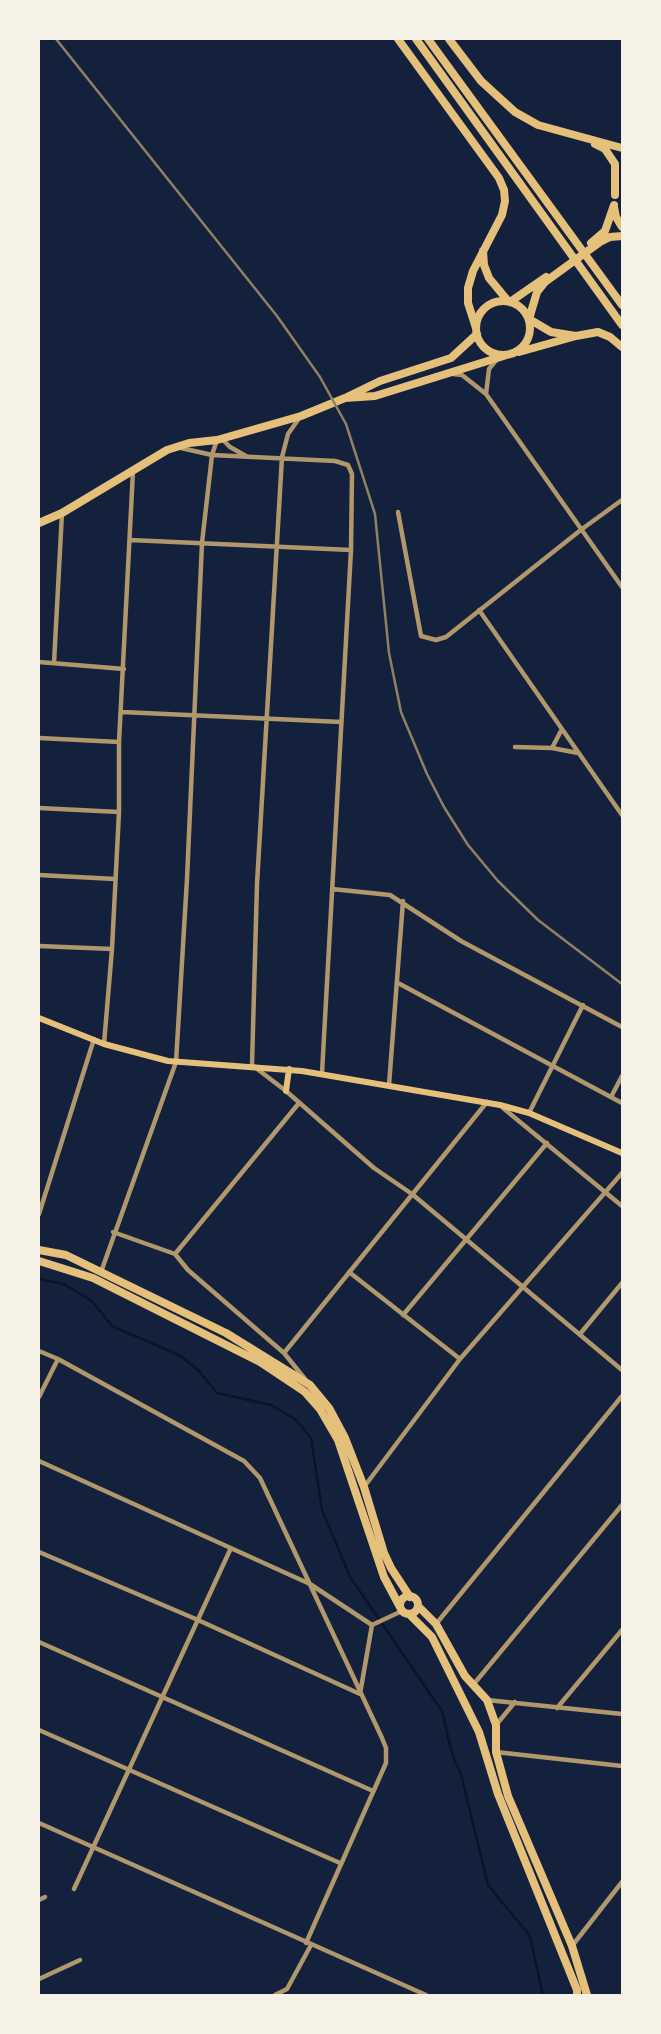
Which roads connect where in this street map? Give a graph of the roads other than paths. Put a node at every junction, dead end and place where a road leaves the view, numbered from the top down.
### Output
1 (398, 39) edge
2 (416, 39) edge
3 (428, 39) edge
4 (449, 39) edge
5 (587, 139) junction
6 (622, 148) edge
7 (622, 183) edge
8 (615, 195) junction
9 (614, 205) junction
10 (622, 227) edge
11 (622, 236) edge
12 (483, 250) junction
13 (509, 301) junction
14 (622, 305) edge
15 (529, 319) junction
16 (622, 324) edge
17 (476, 331) junction
18 (576, 336) junction
19 (622, 347) edge
20 (512, 354) junction
21 (498, 359) junction
22 (450, 374) junction
23 (486, 394) junction
24 (345, 398) junction
25 (301, 416) junction
26 (219, 439) junction
27 (177, 447) junction
28 (212, 455) junction
29 (282, 457) junction
30 (250, 458) junction
31 (134, 470) junction
32 (622, 500) edge
33 (398, 512) dead end
34 (62, 513) junction
35 (39, 523) edge
36 (582, 529) junction
37 (130, 540) junction
38 (202, 543) junction
39 (277, 546) junction
40 (351, 550) junction
41 (622, 587) edge
42 (479, 610) junction
43 (39, 662) edge
44 (54, 663) junction
45 (124, 670) junction
46 (122, 712) junction
47 (194, 716) junction
48 (267, 720) junction
49 (341, 722) junction
50 (562, 729) junction
51 (39, 738) edge
52 (120, 742) junction
53 (515, 747) dead end
54 (552, 748) junction
55 (578, 753) junction
56 (39, 808) edge
57 (119, 812) junction
58 (622, 815) edge
59 (39, 875) edge
60 (115, 880) junction
61 (332, 889) junction
62 (403, 901) junction
63 (39, 946) edge
64 (112, 949) junction
65 (398, 983) junction
66 (583, 1005) junction
67 (39, 1018) edge
68 (622, 1027) edge
69 (94, 1040) junction
70 (104, 1044) junction
71 (176, 1062) junction
72 (252, 1066) junction
73 (553, 1066) junction
74 (288, 1069) junction
75 (322, 1074) junction
76 (622, 1076) edge
77 (389, 1085) junction
78 (286, 1091) junction
79 (611, 1097) junction
80 (487, 1102) junction
81 (299, 1103) junction
82 (622, 1103) edge
83 (500, 1105) junction
84 (529, 1113) junction
85 (547, 1142) junction
86 (622, 1153) edge
87 (622, 1173) edge
88 (606, 1192) junction
89 (412, 1194) junction
90 (622, 1206) edge
91 (39, 1214) edge
92 (113, 1232) junction
93 (466, 1239) junction
94 (39, 1250) edge
95 (176, 1254) junction
96 (39, 1261) edge
97 (101, 1272) junction
98 (349, 1272) junction
99 (622, 1283) edge
100 (523, 1286) junction
101 (403, 1315) junction
102 (580, 1334) junction
103 (39, 1351) edge
104 (284, 1353) junction
105 (58, 1359) junction
106 (460, 1360) junction
107 (622, 1370) edge
108 (310, 1385) junction
109 (622, 1396) edge
110 (39, 1397) edge
111 (39, 1461) edge
112 (364, 1487) junction
113 (622, 1505) edge
114 (230, 1550) junction
115 (39, 1552) edge
116 (310, 1584) junction
117 (410, 1597) junction
118 (418, 1606) junction
119 (404, 1611) junction
120 (198, 1620) junction
121 (374, 1624) junction
122 (436, 1624) junction
123 (622, 1630) edge
124 (39, 1642) edge
125 (473, 1684) junction
126 (360, 1694) junction
127 (163, 1696) junction
128 (487, 1700) junction
129 (515, 1702) junction
130 (557, 1708) junction
131 (622, 1714) edge
132 (496, 1725) junction
133 (39, 1730) edge
134 (480, 1732) junction
135 (496, 1752) junction
136 (622, 1766) edge
137 (128, 1769) junction
138 (373, 1791) junction
139 (39, 1823) edge
140 (92, 1847) junction
141 (340, 1863) junction
142 (622, 1882) edge
143 (74, 1889) dead end
144 (45, 1897) dead end
145 (39, 1900) edge
146 (308, 1944) junction
147 (572, 1946) junction
148 (80, 1960) dead end
149 (39, 1979) edge
150 (580, 1990) edge
151 (275, 1995) edge
152 (426, 1995) edge
153 (587, 1995) edge

1 - 12 main road
2 - 16 main road
3 - 14 main road
4 - 5 main road
5 - 6 main road
5 - 8 main road
7 - 8 main road
8 - 9 main road
9 - 10 main road
9 - 13 main road
11 - 15 main road
12 - 13 main road
12 - 17 main road
13 - 15 main road
13 - 17 main road
15 - 18 main road
15 - 20 main road
17 - 20 main road
17 - 24 main road
18 - 19 main road
18 - 20 main road
20 - 21 main road
21 - 22 main road
21 - 23 street
22 - 23 street
22 - 24 main road
23 - 36 street
24 - 25 main road
25 - 26 main road
25 - 29 street
26 - 27 main road
26 - 28 street
26 - 30 street
27 - 28 street
27 - 31 main road
28 - 30 street
28 - 38 street
29 - 30 street
29 - 39 street
29 - 40 street
31 - 34 main road
31 - 37 street
32 - 36 street
33 - 42 street
34 - 35 main road
34 - 44 street
36 - 41 street
36 - 42 street
37 - 38 street
37 - 45 street
38 - 39 street
38 - 47 street
39 - 40 street
39 - 48 street
40 - 49 street
42 - 50 street
43 - 44 street
44 - 45 street
45 - 46 street
46 - 47 street
46 - 52 street
47 - 48 street
47 - 71 street
48 - 49 street
48 - 72 street
49 - 61 street
50 - 54 street
50 - 55 street
51 - 52 street
52 - 57 street
53 - 54 street
54 - 55 street
55 - 58 street
56 - 57 street
57 - 60 street
59 - 60 street
60 - 64 street
61 - 62 street
61 - 75 street
62 - 65 street
62 - 66 street
63 - 64 street
64 - 70 street
65 - 73 street
65 - 77 street
66 - 68 street
66 - 73 street
67 - 69 main road
69 - 70 main road
69 - 91 street
70 - 71 main road
71 - 72 main road
71 - 92 street
72 - 74 main road
72 - 78 street
73 - 79 street
73 - 84 street
74 - 75 main road
74 - 78 main road
75 - 77 main road
76 - 79 street
77 - 80 main road
78 - 81 street
79 - 82 street
80 - 83 main road
80 - 89 street
81 - 89 street
81 - 95 street
83 - 84 main road
83 - 85 street
84 - 86 main road
85 - 88 street
85 - 93 street
87 - 88 street
88 - 90 street
88 - 100 street
89 - 93 street
89 - 98 street
92 - 95 street
92 - 97 street
93 - 100 street
93 - 101 street
94 - 97 main road
95 - 104 street
96 - 119 main road
97 - 108 main road
98 - 101 street
98 - 104 street
99 - 102 street
100 - 102 street
100 - 106 street
101 - 106 street
102 - 107 street
103 - 105 street
104 - 108 street
105 - 110 street
105 - 116 street
106 - 112 street
108 - 112 main road
109 - 122 street
111 - 114 street
112 - 117 main road
113 - 125 street
114 - 116 street
114 - 120 street
115 - 120 street
116 - 121 street
116 - 126 street
117 - 118 main road
117 - 119 main road
118 - 119 main road
118 - 122 main road
119 - 121 street
119 - 134 main road
120 - 126 street
120 - 127 street
121 - 126 street
122 - 125 main road
123 - 130 street
124 - 127 street
125 - 128 main road
126 - 138 street
127 - 137 street
127 - 138 street
128 - 129 street
128 - 132 main road
129 - 130 street
129 - 132 street
130 - 131 street
132 - 134 main road
132 - 135 main road
133 - 137 street
134 - 150 main road
135 - 136 street
135 - 147 main road
137 - 140 street
137 - 141 street
138 - 141 street
139 - 140 street
140 - 143 street
140 - 146 street
141 - 146 street
142 - 147 street
144 - 145 street
146 - 151 street
146 - 152 street
147 - 150 main road
148 - 149 street
150 - 153 main road

